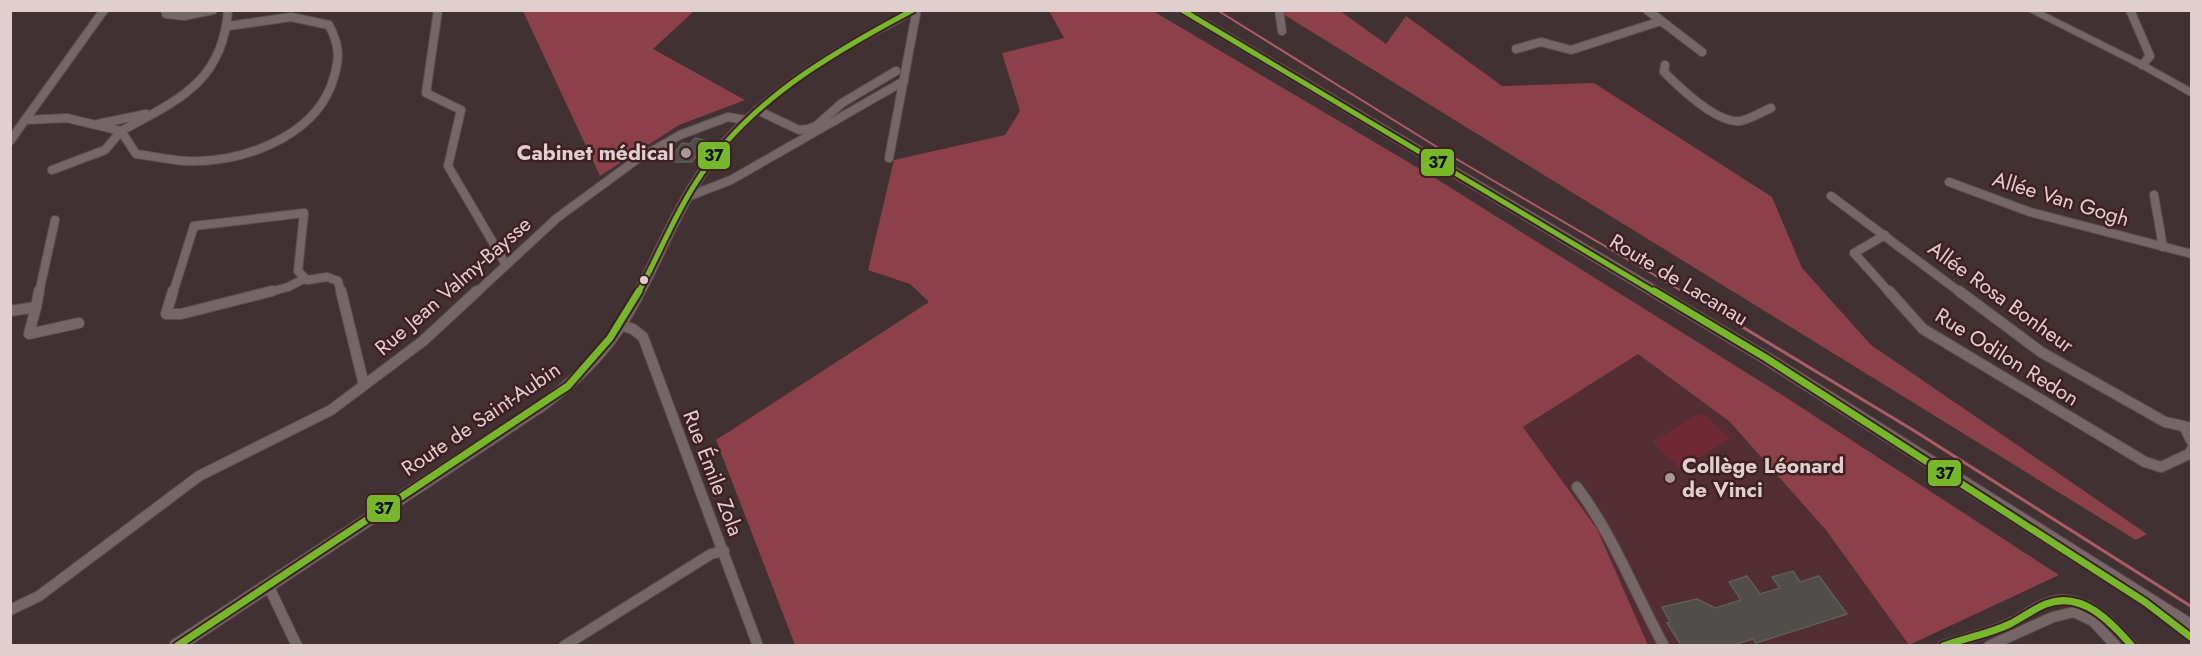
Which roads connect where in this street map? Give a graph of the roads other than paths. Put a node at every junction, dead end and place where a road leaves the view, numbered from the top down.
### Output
1 (104, 10) edge
2 (165, 10) edge
3 (213, 10) edge
4 (228, 10) edge
5 (438, 10) edge
6 (1181, 10) edge
7 (1279, 10) edge
8 (1647, 10) edge
9 (2030, 10) edge
10 (914, 11) edge
11 (2130, 11) edge
12 (1661, 21) junction
13 (229, 26) junction
14 (1282, 31) dead end
15 (1516, 49) dead end
16 (1702, 52) dead end
17 (1665, 65) dead end
18 (2142, 65) junction
19 (896, 71) dead end
20 (904, 81) junction
21 (2192, 94) edge
22 (1771, 108) dead end
23 (158, 110) junction
24 (757, 110) junction
25 (25, 120) junction
26 (745, 120) junction
27 (95, 125) junction
28 (121, 132) junction
29 (10, 141) edge
30 (890, 158) dead end
31 (52, 170) dead end
32 (1949, 182) dead end
33 (2154, 195) dead end
34 (1831, 196) dead end
35 (687, 197) junction
36 (55, 220) dead end
37 (1885, 235) junction
38 (2163, 247) junction
39 (2192, 254) edge
40 (505, 263) junction
41 (304, 279) junction
42 (36, 308) junction
43 (10, 311) edge
44 (79, 323) dead end
45 (621, 325) junction
46 (364, 385) junction
47 (2188, 428) edge
48 (2192, 442) edge
49 (2192, 449) edge
50 (1577, 487) dead end
51 (724, 551) junction
52 (268, 585) junction
53 (2145, 602) junction
54 (10, 610) edge
55 (2192, 629) edge
56 (2192, 638) edge
57 (571, 644) edge
58 (176, 645) edge
59 (297, 645) edge
60 (758, 645) edge
61 (1664, 645) edge
62 (1942, 645) edge
63 (1989, 645) edge
64 (2116, 645) edge
65 (2132, 645) edge

1 - 25 street
2 - 3 street
4 - 13 street
5 - 40 street
6 - 53 main road, Route de Lacanau
7 - 14 street
8 - 12 street
9 - 18 street
10 - 20 street
10 - 24 street, Route de Saint-Aubin
11 - 18 street
12 - 15 street
12 - 16 street
13 - 23 street
13 - 28 street
17 - 22 street
18 - 21 street
19 - 24 street
20 - 30 street
20 - 35 street
23 - 27 street
23 - 28 street
24 - 26 street, Route de Saint-Aubin
25 - 27 street
25 - 29 street
26 - 35 street, Route de Saint-Aubin
26 - 40 street, Rue Jean Valmy-Baysse
27 - 28 street
28 - 31 street
32 - 38 street, Allée Van Gogh
33 - 38 street, Allée Van Gogh
34 - 37 street, Allée Rosa Bonheur
35 - 45 street, Route de Saint-Aubin
36 - 42 street
37 - 47 street, Allée Rosa Bonheur
37 - 49 street, Rue Odilon Redon
38 - 39 street, Allée Van Gogh
40 - 46 street, Rue Jean Valmy-Baysse
41 - 41 street
41 - 46 street
42 - 43 street
42 - 44 street
45 - 51 street, Rue Émile Zola
45 - 52 street, Route de Saint-Aubin
46 - 54 street, Rue Jean Valmy-Baysse
47 - 48 street
50 - 61 street
51 - 57 street
51 - 60 street, Rue Émile Zola
52 - 58 street, Route de Saint-Aubin
52 - 59 street
53 - 55 main road, Route de Lacanau
53 - 56 main road, Route de Lacanau
62 - 65 street
63 - 64 street

